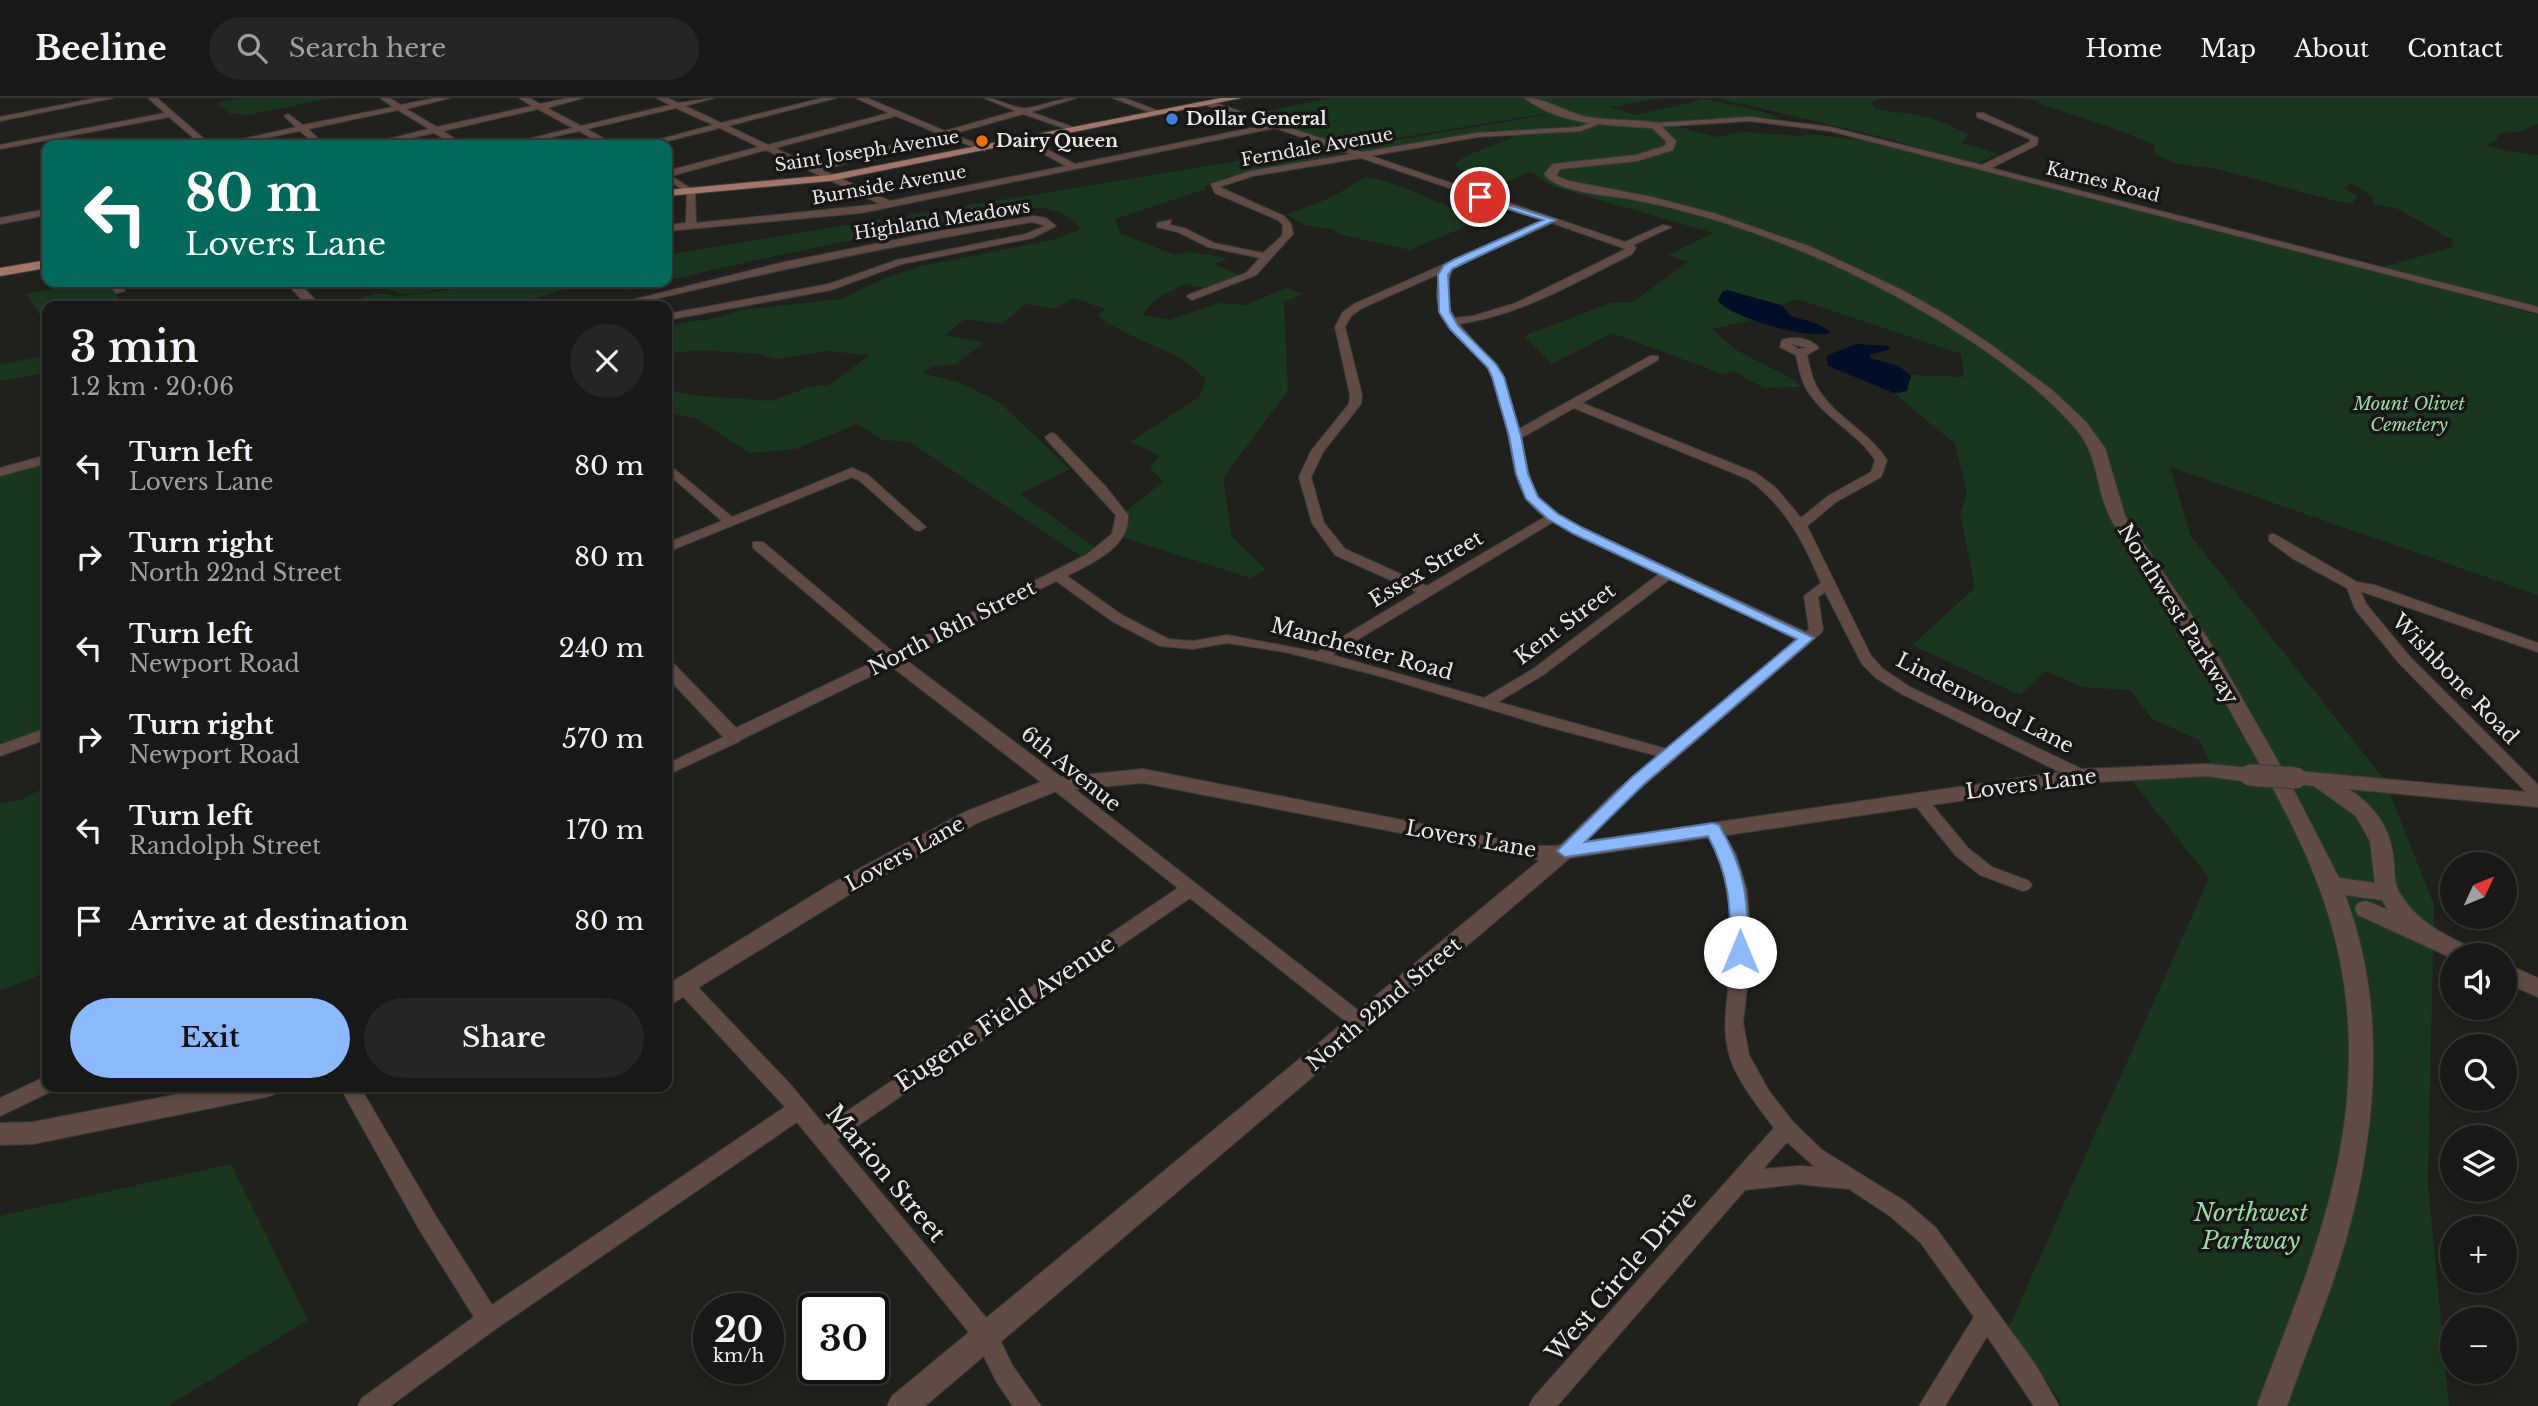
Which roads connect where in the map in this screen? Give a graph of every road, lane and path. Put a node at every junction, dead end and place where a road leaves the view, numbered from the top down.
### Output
1 (109, 98) edge
2 (155, 98) edge
3 (384, 98) edge
4 (446, 98) edge
5 (523, 98) edge
6 (579, 98) edge
7 (662, 98) edge
8 (710, 98) edge
9 (832, 98) edge
10 (860, 98) edge
11 (988, 98) edge
12 (1072, 98) edge
13 (1117, 98) edge
14 (1236, 98) edge
15 (1530, 98) edge
16 (1209, 103) junction
17 (678, 106) junction
18 (539, 107) junction
19 (400, 108) junction
20 (1024, 112) junction
21 (897, 113) junction
22 (1160, 113) junction
23 (171, 114) junction
24 (1980, 115) dead end
25 (288, 116) dead end
26 (0, 119) edge
27 (1599, 121) junction
28 (1655, 125) junction
29 (721, 126) junction
30 (1274, 126) junction
31 (301, 129) junction
32 (580, 129) junction
33 (436, 130) junction
34 (1072, 131) junction
35 (945, 134) junction
36 (1024, 139) junction
37 (48, 140) edge
38 (201, 140) edge
39 (245, 140) edge
40 (315, 140) edge
41 (391, 140) edge
42 (452, 140) edge
43 (531, 140) edge
44 (601, 140) edge
45 (664, 140) edge
46 (42, 141) edge
47 (0, 147) edge
48 (765, 148) junction
49 (982, 149) junction
50 (1358, 155) junction
51 (1072, 166) junction
52 (1983, 168) junction
53 (813, 170) junction
54 (672, 174) edge
55 (672, 178) edge
56 (830, 178) junction
57 (691, 191) junction
58 (672, 193) edge
59 (888, 204) junction
60 (42, 213) edge
61 (1552, 220) junction
62 (0, 221) edge
63 (1168, 222) dead end
64 (691, 225) junction
65 (672, 227) edge
66 (1666, 227) dead end
67 (1625, 245) junction
68 (1266, 256) junction
69 (42, 265) edge
70 (1448, 267) junction
71 (0, 272) edge
72 (116, 287) edge
73 (296, 287) edge
74 (120, 291) dead end
75 (1192, 297) dead end
76 (310, 301) edge
77 (634, 301) edge
78 (2538, 310) edge
79 (672, 316) edge
80 (1451, 322) junction
81 (1801, 353) dead end
82 (1654, 358) dead end
83 (1574, 404) junction
84 (1515, 436) junction
85 (1051, 437) dead end
86 (42, 460) edge
87 (672, 471) edge
88 (0, 472) edge
89 (1553, 517) junction
90 (730, 521) junction
91 (1800, 525) junction
92 (920, 527) dead end
93 (2274, 538) dead end
94 (758, 545) dead end
95 (672, 546) edge
96 (1668, 574) junction
97 (1057, 575) junction
98 (1828, 584) junction
99 (2355, 587) junction
100 (1428, 592) junction
101 (1807, 638) junction
102 (2538, 648) edge
103 (1319, 657) junction
104 (892, 658) junction
105 (672, 672) edge
106 (1485, 704) junction
107 (42, 735) edge
108 (734, 737) junction
109 (0, 751) edge
110 (1668, 754) junction
111 (672, 768) edge
112 (2082, 776) junction
113 (2304, 779) junction
114 (1056, 785) junction
115 (2376, 786) junction
116 (2538, 794) edge
117 (1919, 799) junction
118 (2538, 800) edge
119 (2362, 808) junction
120 (1713, 829) junction
121 (1565, 851) junction
122 (2023, 885) dead end
123 (1188, 890) junction
124 (2333, 894) junction
125 (2393, 899) junction
126 (2366, 909) junction
127 (2428, 936) junction
128 (2442, 943) edge
129 (2517, 978) edge
130 (2538, 988) edge
131 (676, 991) edge
132 (1361, 1023) junction
133 (42, 1086) edge
134 (241, 1092) edge
135 (353, 1092) edge
136 (0, 1107) edge
137 (799, 1109) junction
138 (1786, 1128) junction
139 (0, 1134) edge
140 (823, 1138) junction
141 (1851, 1180) junction
142 (1740, 1181) junction
143 (1987, 1317) junction
144 (489, 1320) junction
145 (986, 1335) junction
146 (370, 1406) edge
147 (902, 1406) edge
148 (1029, 1406) edge
149 (1541, 1406) edge
150 (1931, 1406) edge
151 (2047, 1406) edge
152 (2272, 1406) edge

1 - 26 street
2 - 23 street
3 - 19 street
4 - 19 street
5 - 18 street
6 - 18 street
7 - 17 street
8 - 17 street
9 - 29 street
10 - 21 street
11 - 20 street
12 - 20 street
13 - 22 street
14 - 16 main road, Saint Joseph Avenue
15 - 27 street
16 - 22 main road, Saint Joseph Avenue
16 - 30 street
17 - 29 street
17 - 32 street
18 - 32 street
18 - 33 street
19 - 31 street
19 - 33 street
20 - 34 street
20 - 35 street
21 - 35 street
21 - 48 street
22 - 34 main road, Saint Joseph Avenue
23 - 37 street
23 - 38 street
24 - 52 street
25 - 31 street
27 - 28 street
27 - 50 street, Ferndale Avenue
28 - 52 street, Karnes Road
28 - 124 street, Northwest Parkway
29 - 45 street
29 - 48 street
30 - 50 street
30 - 51 street, Burnside Avenue
31 - 39 street
31 - 40 street
32 - 43 street
32 - 44 street
33 - 41 street
33 - 42 street
34 - 36 main road, Saint Joseph Avenue
35 - 49 street
35 - 53 street
36 - 49 main road, Saint Joseph Avenue
36 - 51 street
46 - 47 street
48 - 53 street
48 - 54 street
49 - 56 main road, Saint Joseph Avenue
50 - 61 street
50 - 68 street, Ferndale Avenue
51 - 59 street, Burnside Avenue
52 - 78 street, Karnes Road
53 - 56 street
55 - 57 street
56 - 57 main road, Saint Joseph Avenue
56 - 59 street
57 - 58 main road, Saint Joseph Avenue
57 - 64 street
59 - 64 street, Burnside Avenue
60 - 62 street
61 - 67 street
61 - 70 street
63 - 68 street
64 - 65 street, Burnside Avenue
66 - 67 street
67 - 80 street
68 - 75 street, Ferndale Avenue
69 - 71 main road
70 - 80 street
70 - 100 street
72 - 74 street
73 - 76 street
77 - 79 street, Highland Meadows
80 - 84 street
81 - 91 street
82 - 83 street
83 - 84 street
83 - 91 street, Lindenwood Lane
84 - 89 street
85 - 97 street, North 18th Street
86 - 88 street
87 - 90 street
89 - 96 street
89 - 100 street, Essex Street
90 - 92 street
90 - 95 street
91 - 98 street, Lindenwood Lane
93 - 99 street, Wishbone Road
94 - 104 street, 6th Avenue
96 - 101 street
96 - 106 street, Kent Street
97 - 103 street, Manchester Road
97 - 104 street, North 18th Street
98 - 101 street
98 - 112 street, Lindenwood Lane
99 - 102 street, Wishbone Road
99 - 116 street, Wishbone Road
100 - 103 street, Essex Street
101 - 110 street, North 22nd Street
103 - 106 street, Manchester Road
104 - 108 street, North 18th Street
104 - 114 street, 6th Avenue
105 - 108 street
106 - 110 street, Manchester Road
107 - 109 street
108 - 111 street, North 18th Street
110 - 121 street, North 22nd Street
112 - 113 street, Lovers Lane, bridge
112 - 117 street, Lovers Lane
113 - 115 street, Lovers Lane
113 - 119 street
114 - 121 street, Lovers Lane
114 - 123 street, 6th Avenue
114 - 131 street, Lovers Lane
115 - 118 street, Lovers Lane
115 - 119 street
117 - 120 street, Lovers Lane
117 - 122 street
119 - 125 street
120 - 121 street, Lovers Lane
120 - 138 street
121 - 132 street, North 22nd Street
123 - 132 street, 6th Avenue
123 - 140 street, Eugene Field Avenue
124 - 125 street
124 - 126 street
124 - 152 street, Northwest Parkway
125 - 126 street
125 - 127 street
126 - 127 street
127 - 128 street
129 - 130 street
131 - 137 street, Marion Street
132 - 145 street, North 22nd Street
133 - 136 street
134 - 139 street
135 - 144 street
137 - 140 street, Marion Street
137 - 144 street
138 - 141 street
138 - 142 street, West Circle Drive
140 - 145 street, Marion Street
141 - 142 street
141 - 143 street
142 - 149 street, West Circle Drive
143 - 150 street
143 - 151 street
144 - 146 street
145 - 147 street, North 22nd Street
145 - 148 street, Marion Street

